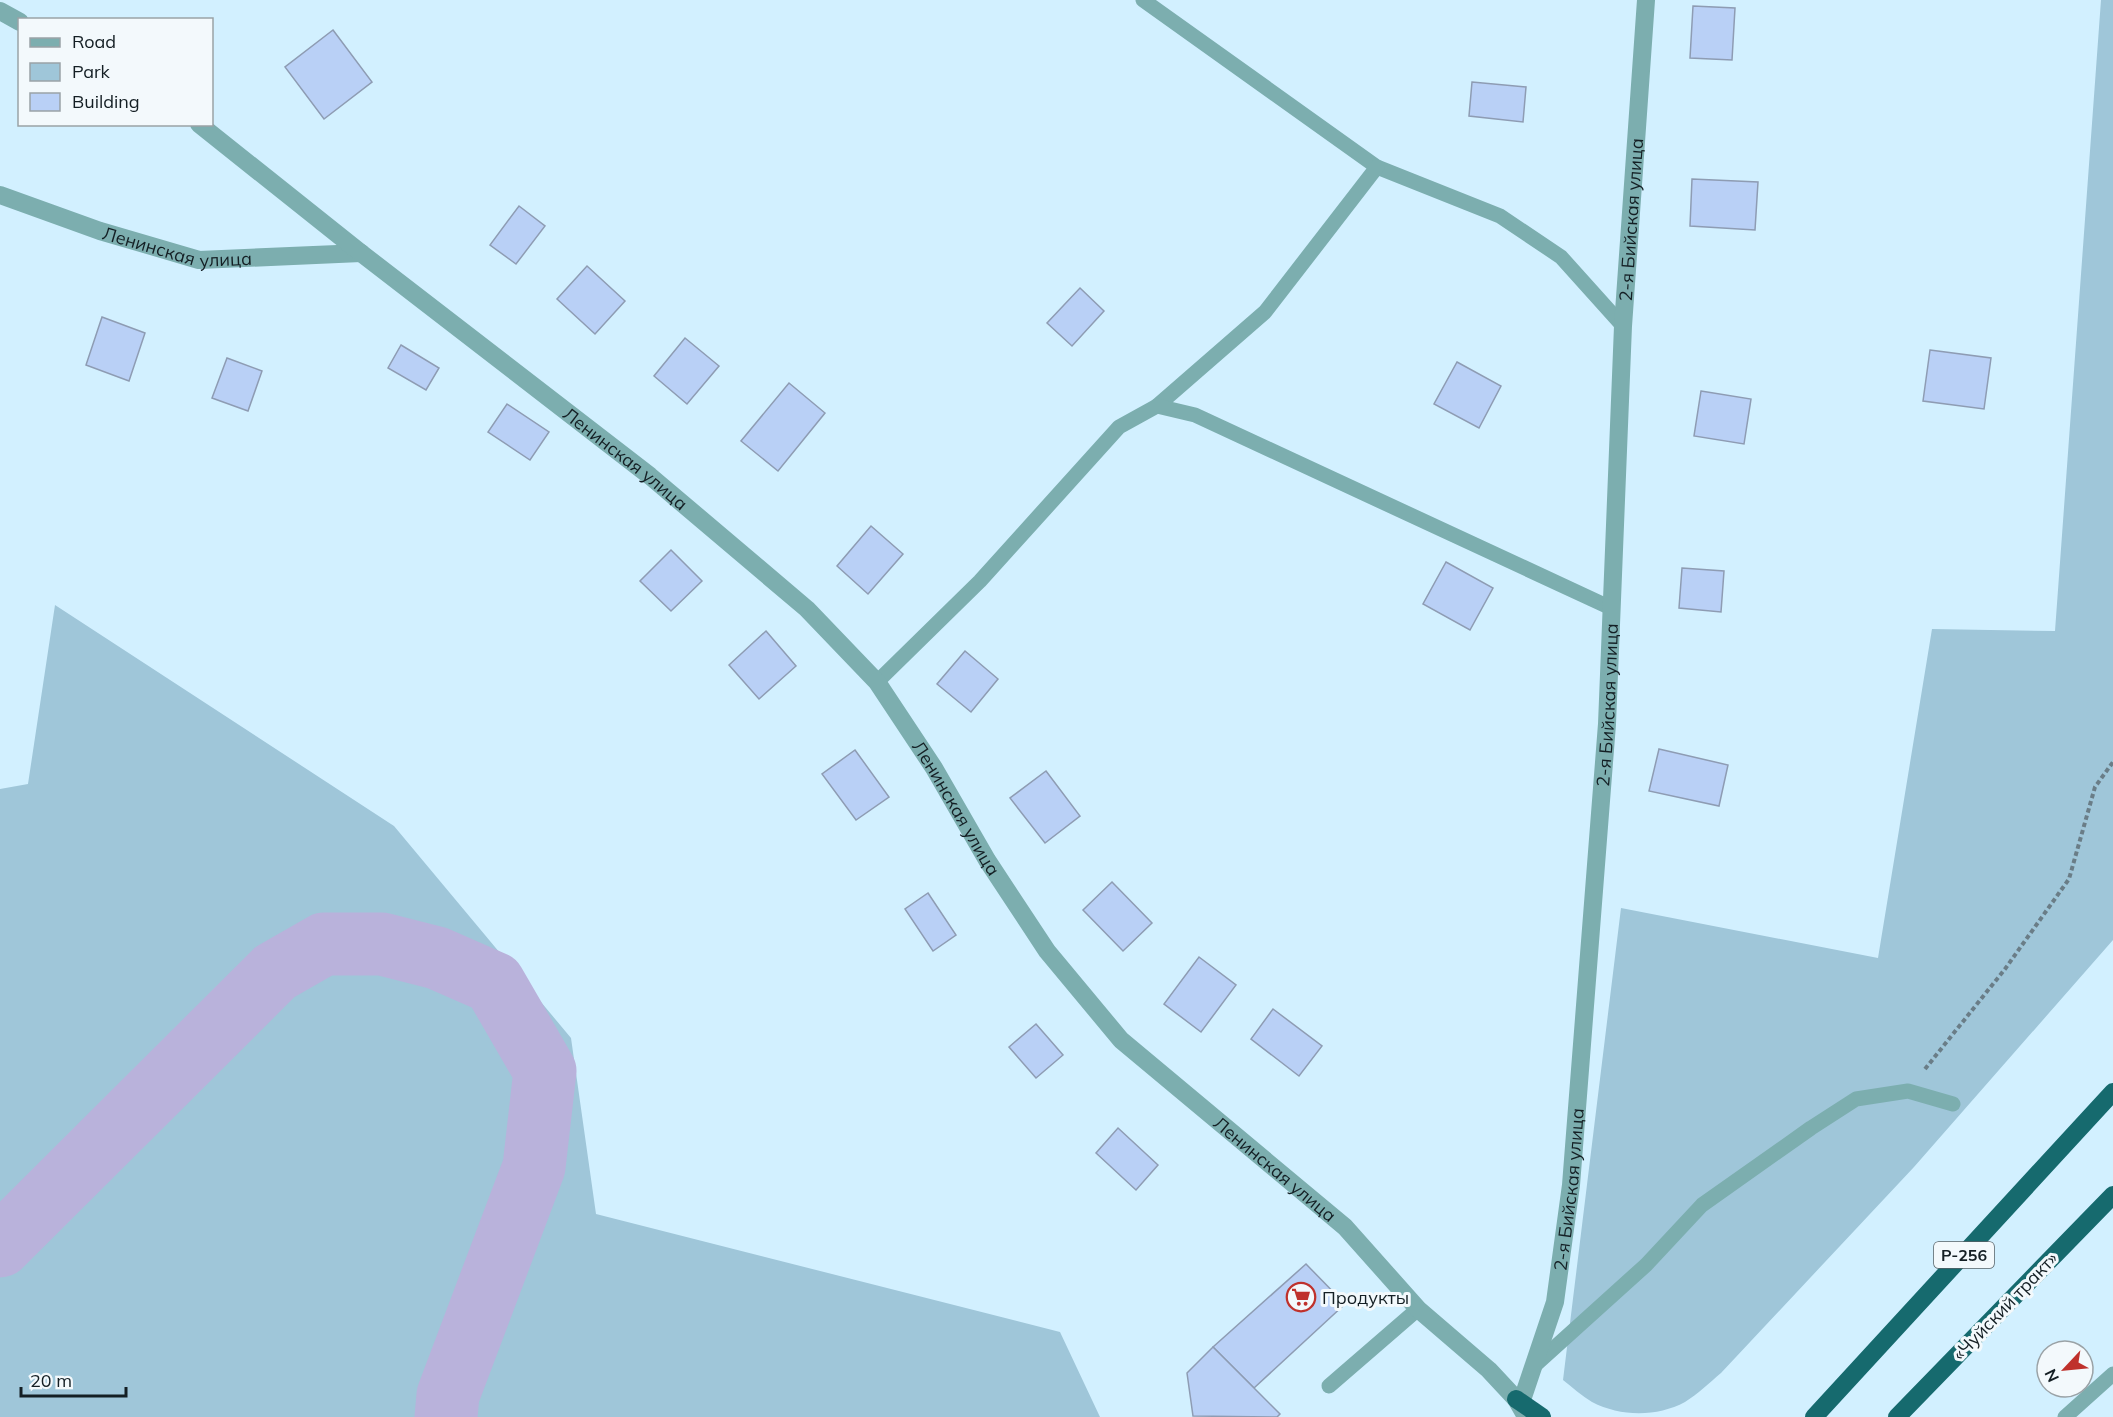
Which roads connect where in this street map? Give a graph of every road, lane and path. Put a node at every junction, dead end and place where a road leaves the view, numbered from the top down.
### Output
1 (1143, 0) edge
2 (1646, 0) edge
3 (0, 11) edge
4 (18, 21) edge
5 (202, 126) edge
6 (1377, 167) junction
7 (0, 195) edge
8 (361, 253) junction
9 (1623, 326) junction
10 (1156, 406) junction
11 (1611, 608) junction
12 (877, 682) junction
13 (2113, 762) edge
14 (1908, 1091) junction
15 (2113, 1092) edge
16 (1953, 1104) dead end
17 (2113, 1195) edge
18 (1418, 1309) junction
19 (1533, 1367) junction
20 (2113, 1374) edge
21 (1329, 1386) dead end
22 (1521, 1406) edge
23 (1542, 1417) edge
24 (1814, 1417) edge
25 (1897, 1417) edge
26 (2065, 1417) edge

1 - 6 lane
2 - 9 street, 2-я Бийская улица
3 - 4 street
5 - 8 street, Ленинская улица
6 - 9 lane
6 - 10 lane
7 - 8 street, Ленинская улица
8 - 12 street, Ленинская улица
9 - 11 street, 2-я Бийская улица
10 - 11 lane
10 - 12 lane
11 - 19 street, 2-я Бийская улица
12 - 18 street, Ленинская улица
13 - 14 path
14 - 16 lane
14 - 19 lane
15 - 24 highway, Р-256
17 - 25 highway, «Чуйский тракт»
18 - 21 lane
18 - 22 street, Ленинская улица
19 - 22 street, 2-я Бийская улица
20 - 26 lane
22 - 23 highway

